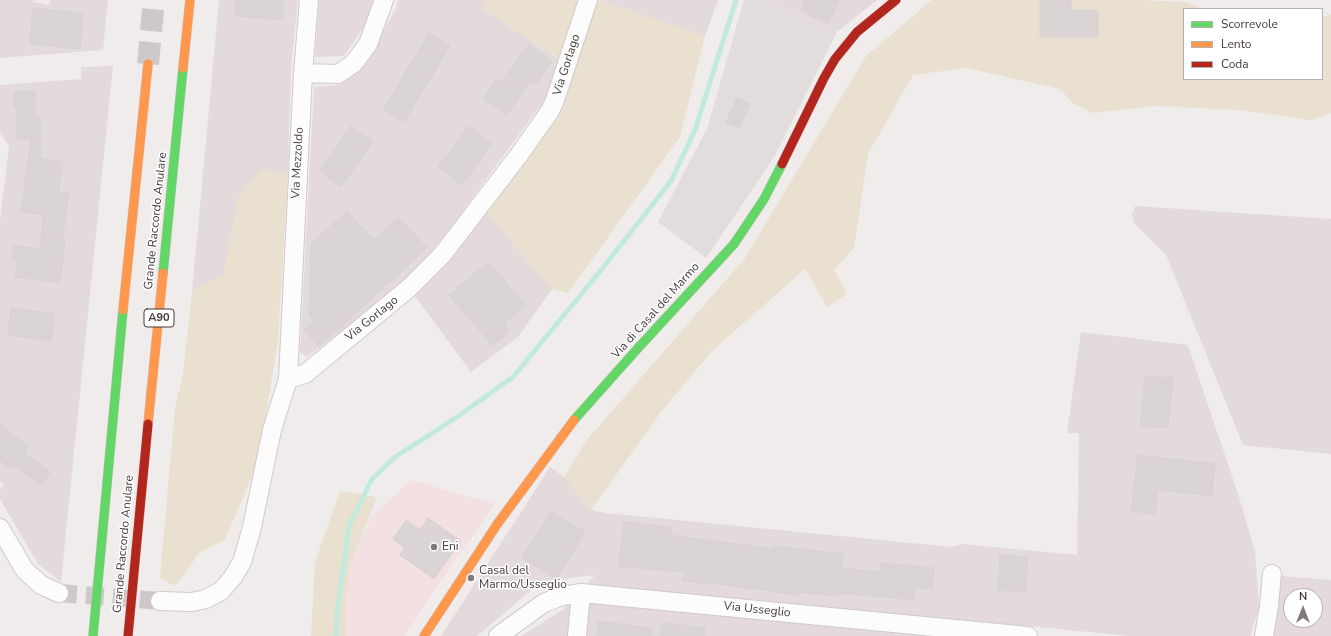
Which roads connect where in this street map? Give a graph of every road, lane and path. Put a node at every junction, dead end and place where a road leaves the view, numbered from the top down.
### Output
1 (190, 0) edge
2 (309, 0) edge
3 (384, 0) edge
4 (588, 0) edge
5 (896, 0) edge
6 (148, 64) tunnel mouth
7 (303, 73) junction
8 (288, 379) junction
9 (0, 528) edge
10 (1272, 574) dead end
11 (580, 593) junction
12 (59, 594) tunnel mouth
13 (160, 601) tunnel mouth
14 (93, 636) edge
15 (128, 636) edge
16 (424, 636) edge
17 (498, 636) edge
18 (577, 636) edge
19 (1028, 636) edge
20 (1264, 636) edge

1 - 15 main road, Grande Raccordo Anulare / A90
2 - 7 street, Via Mezzoldo
3 - 7 street
4 - 8 street, Via Gorlago
5 - 16 main road, Via di Casal del Marmo
6 - 14 main road, Grande Raccordo Anulare
7 - 8 street, Via Mezzoldo
8 - 13 street
9 - 12 street
10 - 20 street
11 - 17 street, Via Usseglio
11 - 18 street
11 - 19 street, Via Usseglio

